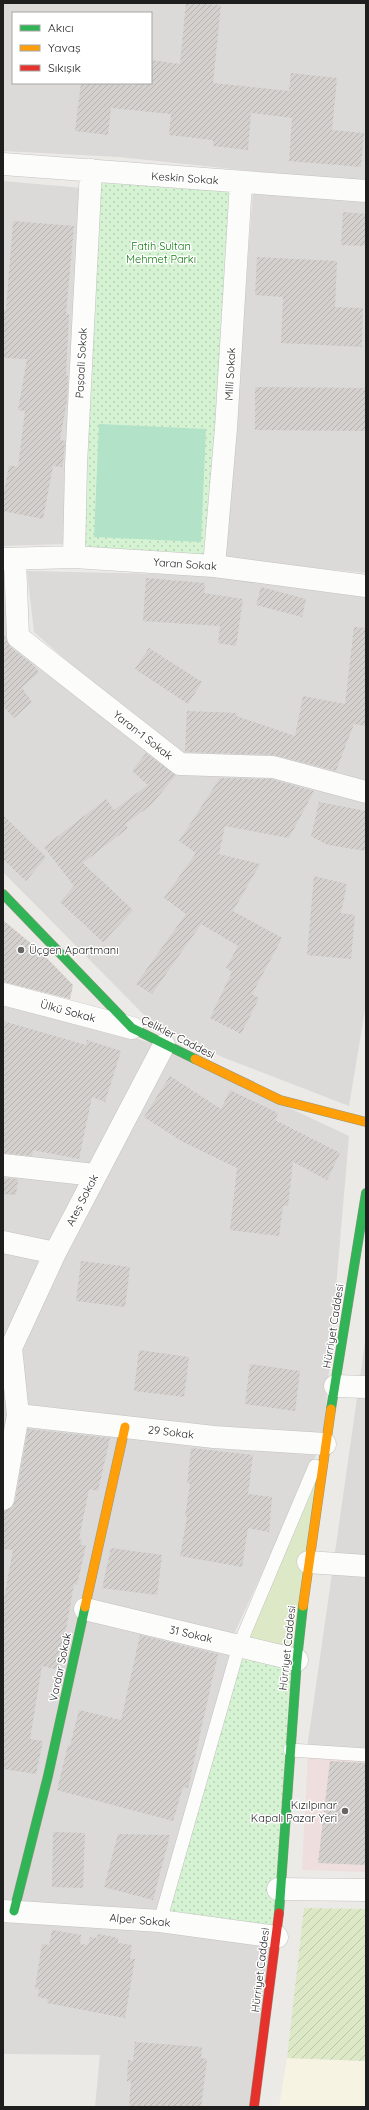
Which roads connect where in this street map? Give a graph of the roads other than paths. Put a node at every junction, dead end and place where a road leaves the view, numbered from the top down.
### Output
1 (3, 164) edge
2 (91, 170) junction
3 (241, 182) junction
4 (366, 191) edge
5 (74, 557) junction
6 (9, 559) edge
7 (214, 566) junction
8 (366, 586) edge
9 (366, 792) edge
10 (3, 894) edge
11 (3, 994) edge
12 (132, 1028) junction
13 (164, 1045) junction
14 (366, 1122) edge
15 (3, 1165) edge
16 (95, 1175) junction
17 (366, 1193) edge
18 (3, 1242) edge
19 (55, 1253) junction
20 (7, 1352) edge
21 (335, 1386) junction
22 (366, 1388) edge
23 (18, 1415) junction
24 (125, 1427) junction
25 (325, 1444) junction
26 (3, 1498) edge
27 (308, 1562) junction
28 (366, 1566) edge
29 (84, 1609) junction
30 (239, 1646) junction
31 (297, 1660) junction
32 (290, 1750) junction
33 (366, 1755) edge
34 (279, 1889) junction
35 (366, 1890) edge
36 (8, 1911) edge
37 (160, 1921) junction
38 (277, 1936) junction
39 (254, 2107) edge

1 - 2 street, Keskin Sokak
2 - 3 street, Keskin Sokak
2 - 5 street, Paşaali Sokak
3 - 4 street, Keskin Sokak
3 - 7 street, Milli Sokak
5 - 6 street, Yaran Sokak
5 - 7 street, Yaran Sokak
6 - 9 street, Yaran-1 Sokak
7 - 8 street, Yaran Sokak
10 - 12 street, Çelikler Caddesi
11 - 12 street, Ülkü Sokak
12 - 13 street, Çelikler Caddesi
13 - 14 street, Çelikler Caddesi
13 - 16 street, Ateş Sokak
15 - 16 street
16 - 19 street, Ateş Sokak
17 - 21 street, Hürriyet Caddesi
18 - 19 street
19 - 20 street, Ateş Sokak
20 - 23 street
21 - 22 street
21 - 25 street, Hürriyet Caddesi
23 - 24 street, 29 Sokak
23 - 26 street
24 - 25 street, 29 Sokak
24 - 29 street, Vardar Sokak
25 - 27 street, Hürriyet Caddesi
25 - 30 lane
27 - 28 street
27 - 31 street, Hürriyet Caddesi
29 - 30 street, 31 Sokak
29 - 36 street, Vardar Sokak
30 - 31 street, 31 Sokak
30 - 37 lane
31 - 32 street, Hürriyet Caddesi
32 - 33 lane
32 - 34 street, Hürriyet Caddesi
34 - 35 street
34 - 38 street, Hürriyet Caddesi
36 - 37 street, Alper Sokak
37 - 38 street, Alper Sokak
38 - 39 street, Hürriyet Caddesi

